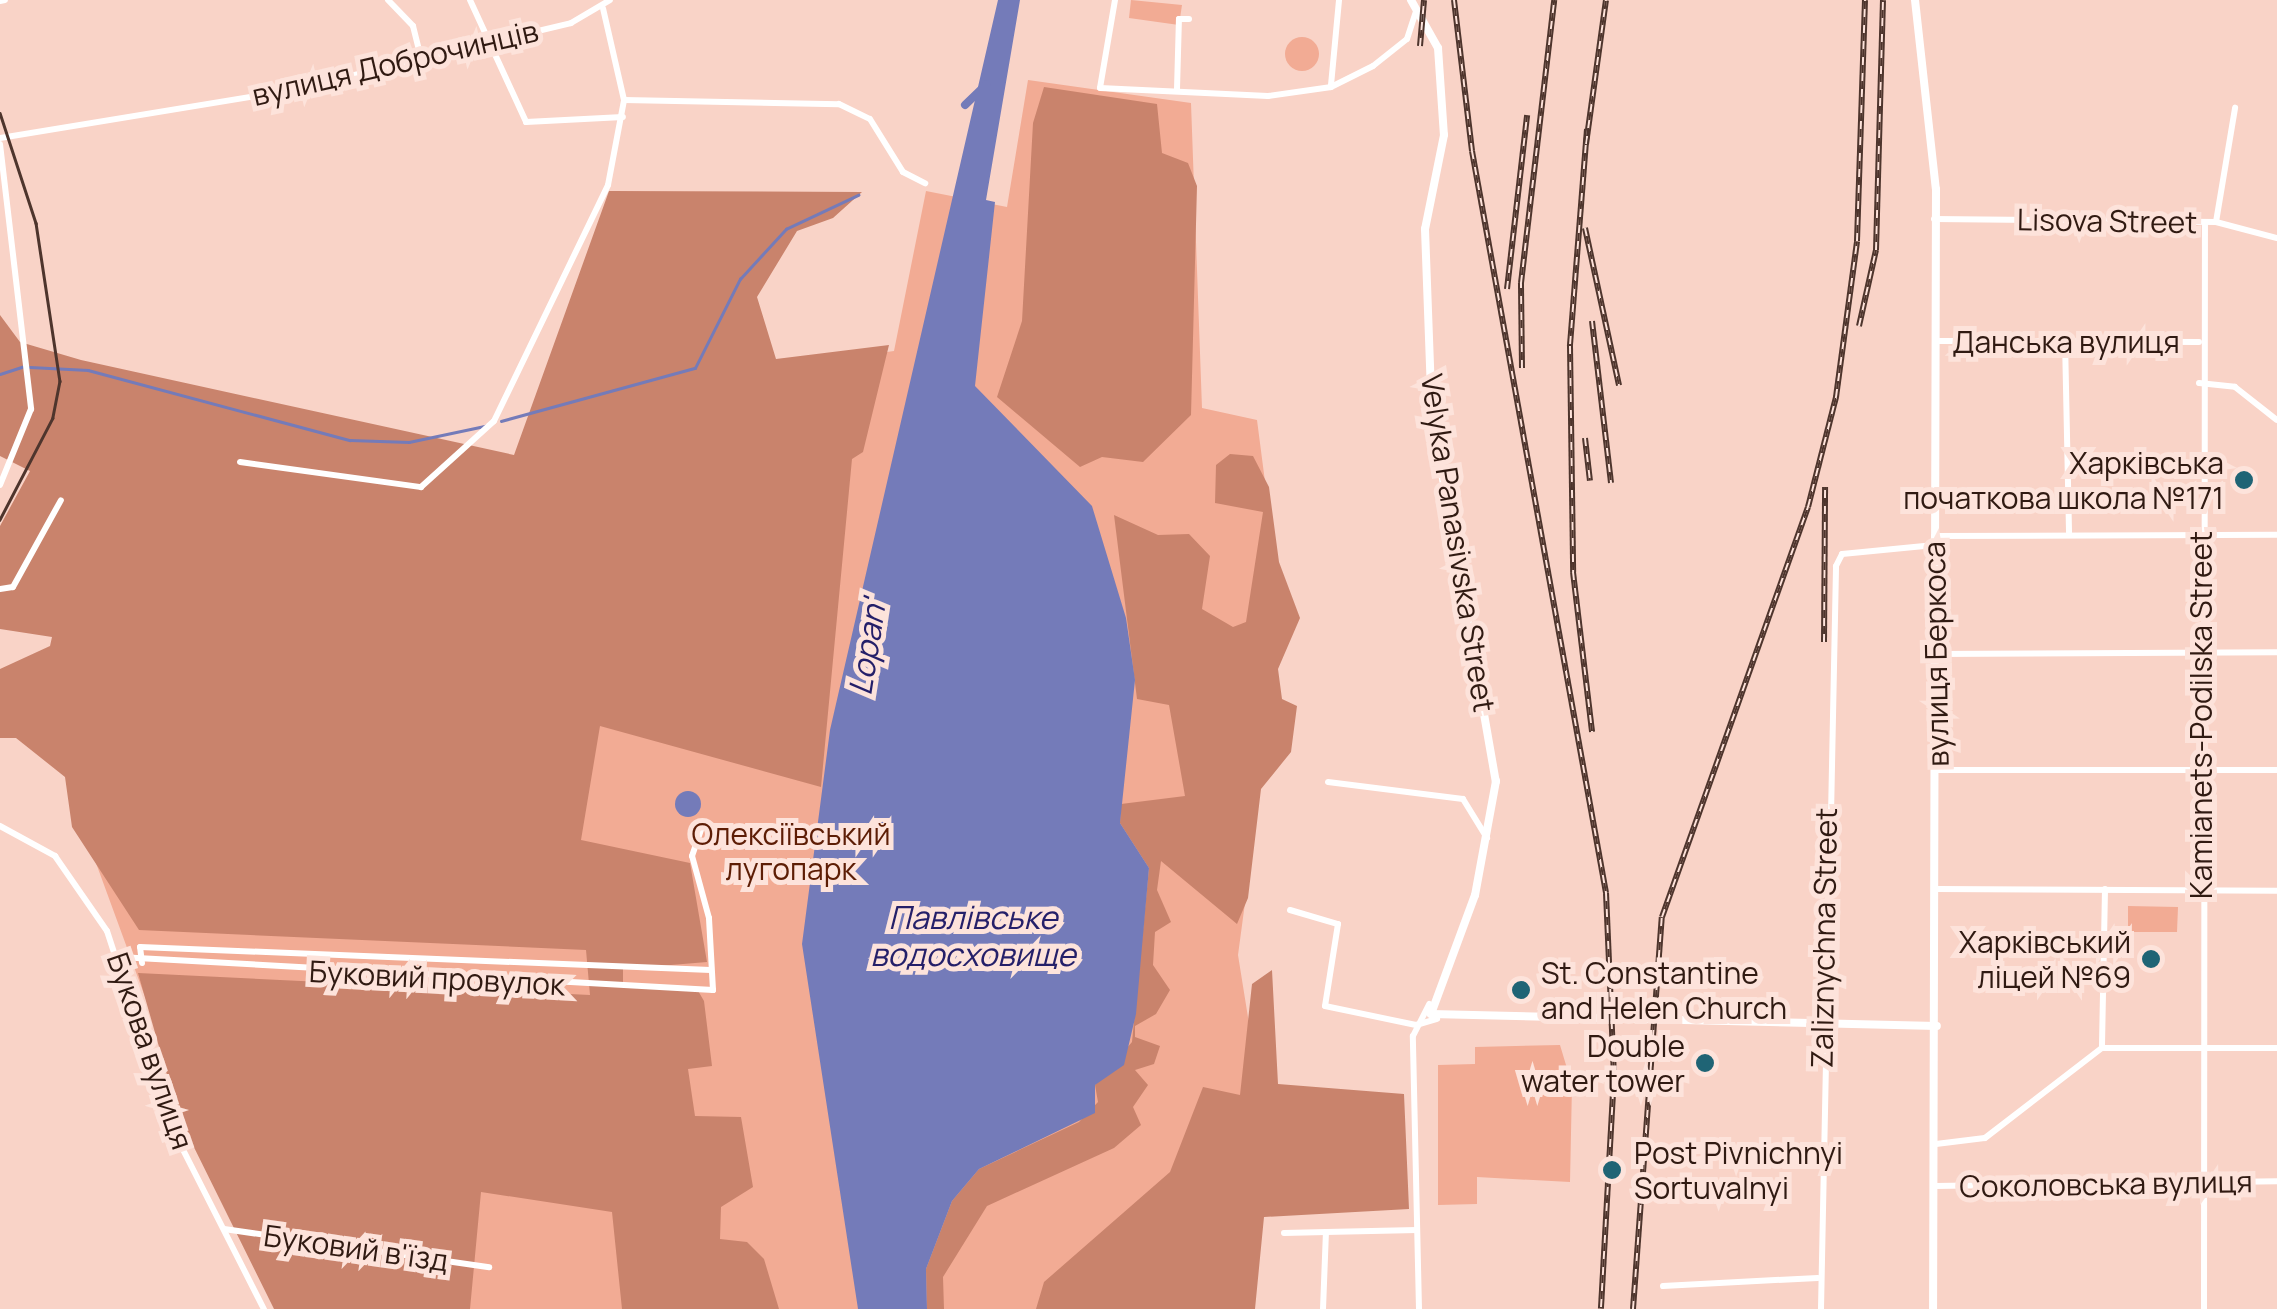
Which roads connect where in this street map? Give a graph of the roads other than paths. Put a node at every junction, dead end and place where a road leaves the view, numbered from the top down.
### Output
1 (388, 0) edge
2 (470, 0) edge
3 (610, 0) edge
4 (1115, 0) edge
5 (1339, 0) edge
6 (1411, 0) edge
7 (1915, 0) edge
8 (603, 8) junction
9 (1416, 12) junction
10 (1190, 19) dead end
11 (488, 42) junction
12 (421, 58) junction
13 (1331, 86) junction
14 (1177, 89) junction
15 (624, 100) junction
16 (2236, 108) dead end
17 (623, 117) junction
18 (0, 141) edge
19 (925, 183) dead end
20 (1934, 219) junction
21 (2216, 222) junction
22 (2204, 224) junction
23 (2277, 238) edge
24 (2065, 340) junction
25 (1932, 342) junction
26 (2199, 342) junction
27 (2200, 383) junction
28 (2277, 420) edge
29 (240, 462) dead end
30 (0, 485) edge
31 (61, 500) dead end
32 (2200, 534) junction
33 (2277, 534) edge
34 (2069, 536) junction
35 (1934, 540) junction
36 (0, 589) edge
37 (2201, 651) junction
38 (2277, 652) edge
39 (1936, 654) junction
40 (1937, 770) junction
41 (2277, 770) edge
42 (2202, 771) junction
43 (1328, 782) dead end
44 (0, 826) edge
45 (701, 830) dead end
46 (1488, 841) junction
47 (2105, 889) junction
48 (1938, 890) junction
49 (2202, 890) junction
50 (2277, 890) edge
51 (1290, 910) dead end
52 (119, 956) junction
53 (142, 963) junction
54 (712, 970) junction
55 (1428, 1004) junction
56 (1437, 1019) junction
57 (1416, 1024) junction
58 (1822, 1026) junction
59 (1937, 1026) junction
60 (2102, 1048) junction
61 (2203, 1048) junction
62 (2277, 1048) edge
63 (1936, 1144) junction
64 (2204, 1180) junction
65 (2277, 1182) edge
66 (1936, 1186) junction
67 (224, 1229) junction
68 (1418, 1230) junction
69 (1326, 1232) junction
70 (1284, 1233) dead end
71 (489, 1267) dead end
72 (1818, 1278) junction
73 (1663, 1286) dead end
74 (264, 1309) edge
75 (1323, 1309) edge
76 (1418, 1309) edge
77 (1821, 1309) edge
78 (1933, 1309) edge
79 (2204, 1309) edge

1 - 12 street
2 - 11 street
3 - 8 street
4 - 14 street
5 - 13 street
6 - 9 street, Velyka Panasivska Street
7 - 20 street, вулиця Беркоса
8 - 11 street, вулиця Доброчинців
8 - 15 street
9 - 13 street
9 - 46 street, Velyka Panasivska Street
10 - 14 street
11 - 12 street, вулиця Доброчинців
11 - 17 street
12 - 18 street, вулиця Доброчинців
13 - 14 street
15 - 17 street
15 - 19 street
16 - 21 street
17 - 29 street
18 - 30 street
20 - 22 street, Lisova Street
20 - 25 street, вулиця Беркоса
21 - 22 street, Lisova Street
21 - 23 street, Lisova Street
22 - 26 street, Kamianets-Podilska Street
24 - 25 street, Данська вулиця
24 - 26 street, Данська вулиця
24 - 34 street
25 - 35 street, вулиця Беркоса
26 - 27 street, Kamianets-Podilska Street
27 - 28 street
27 - 32 street, Kamianets-Podilska Street
31 - 36 street
32 - 33 street
32 - 34 street
32 - 37 street, Kamianets-Podilska Street
34 - 35 street
35 - 39 street, вулиця Беркоса
35 - 58 street, Zaliznychna Street
37 - 38 street
37 - 39 street
37 - 42 street, Kamianets-Podilska Street
39 - 40 street, вулиця Беркоса
40 - 42 street
40 - 48 street, вулиця Беркоса
41 - 42 street
42 - 49 street, Kamianets-Podilska Street
43 - 46 street
44 - 52 street, Букова вулиця
45 - 54 street
46 - 55 street, Velyka Panasivska Street
47 - 48 street
47 - 49 street
47 - 60 street
48 - 59 street, вулиця Беркоса
49 - 50 street
49 - 61 street, Kamianets-Podilska Street
51 - 57 street
52 - 53 street, Буковий провулок
52 - 67 street, Букова вулиця
53 - 54 street, Буковий провулок
53 - 54 street, Буковий провулок
55 - 56 street
55 - 57 street, Velyka Panasivska Street
56 - 57 street
56 - 58 street
57 - 68 street
58 - 59 street
58 - 72 street, Zaliznychna Street
59 - 63 street, вулиця Беркоса
60 - 61 street
60 - 63 street
61 - 62 street
61 - 64 street, Kamianets-Podilska Street
63 - 66 street, вулиця Беркоса
64 - 65 street, Соколовська вулиця
64 - 66 street, Соколовська вулиця
64 - 79 street, Kamianets-Podilska Street
66 - 78 street, вулиця Беркоса
67 - 71 street, Буковий в'їзд
67 - 74 street, Букова вулиця
68 - 69 street
68 - 76 street
69 - 70 street
69 - 75 street
72 - 73 street
72 - 77 street, Zaliznychna Street

